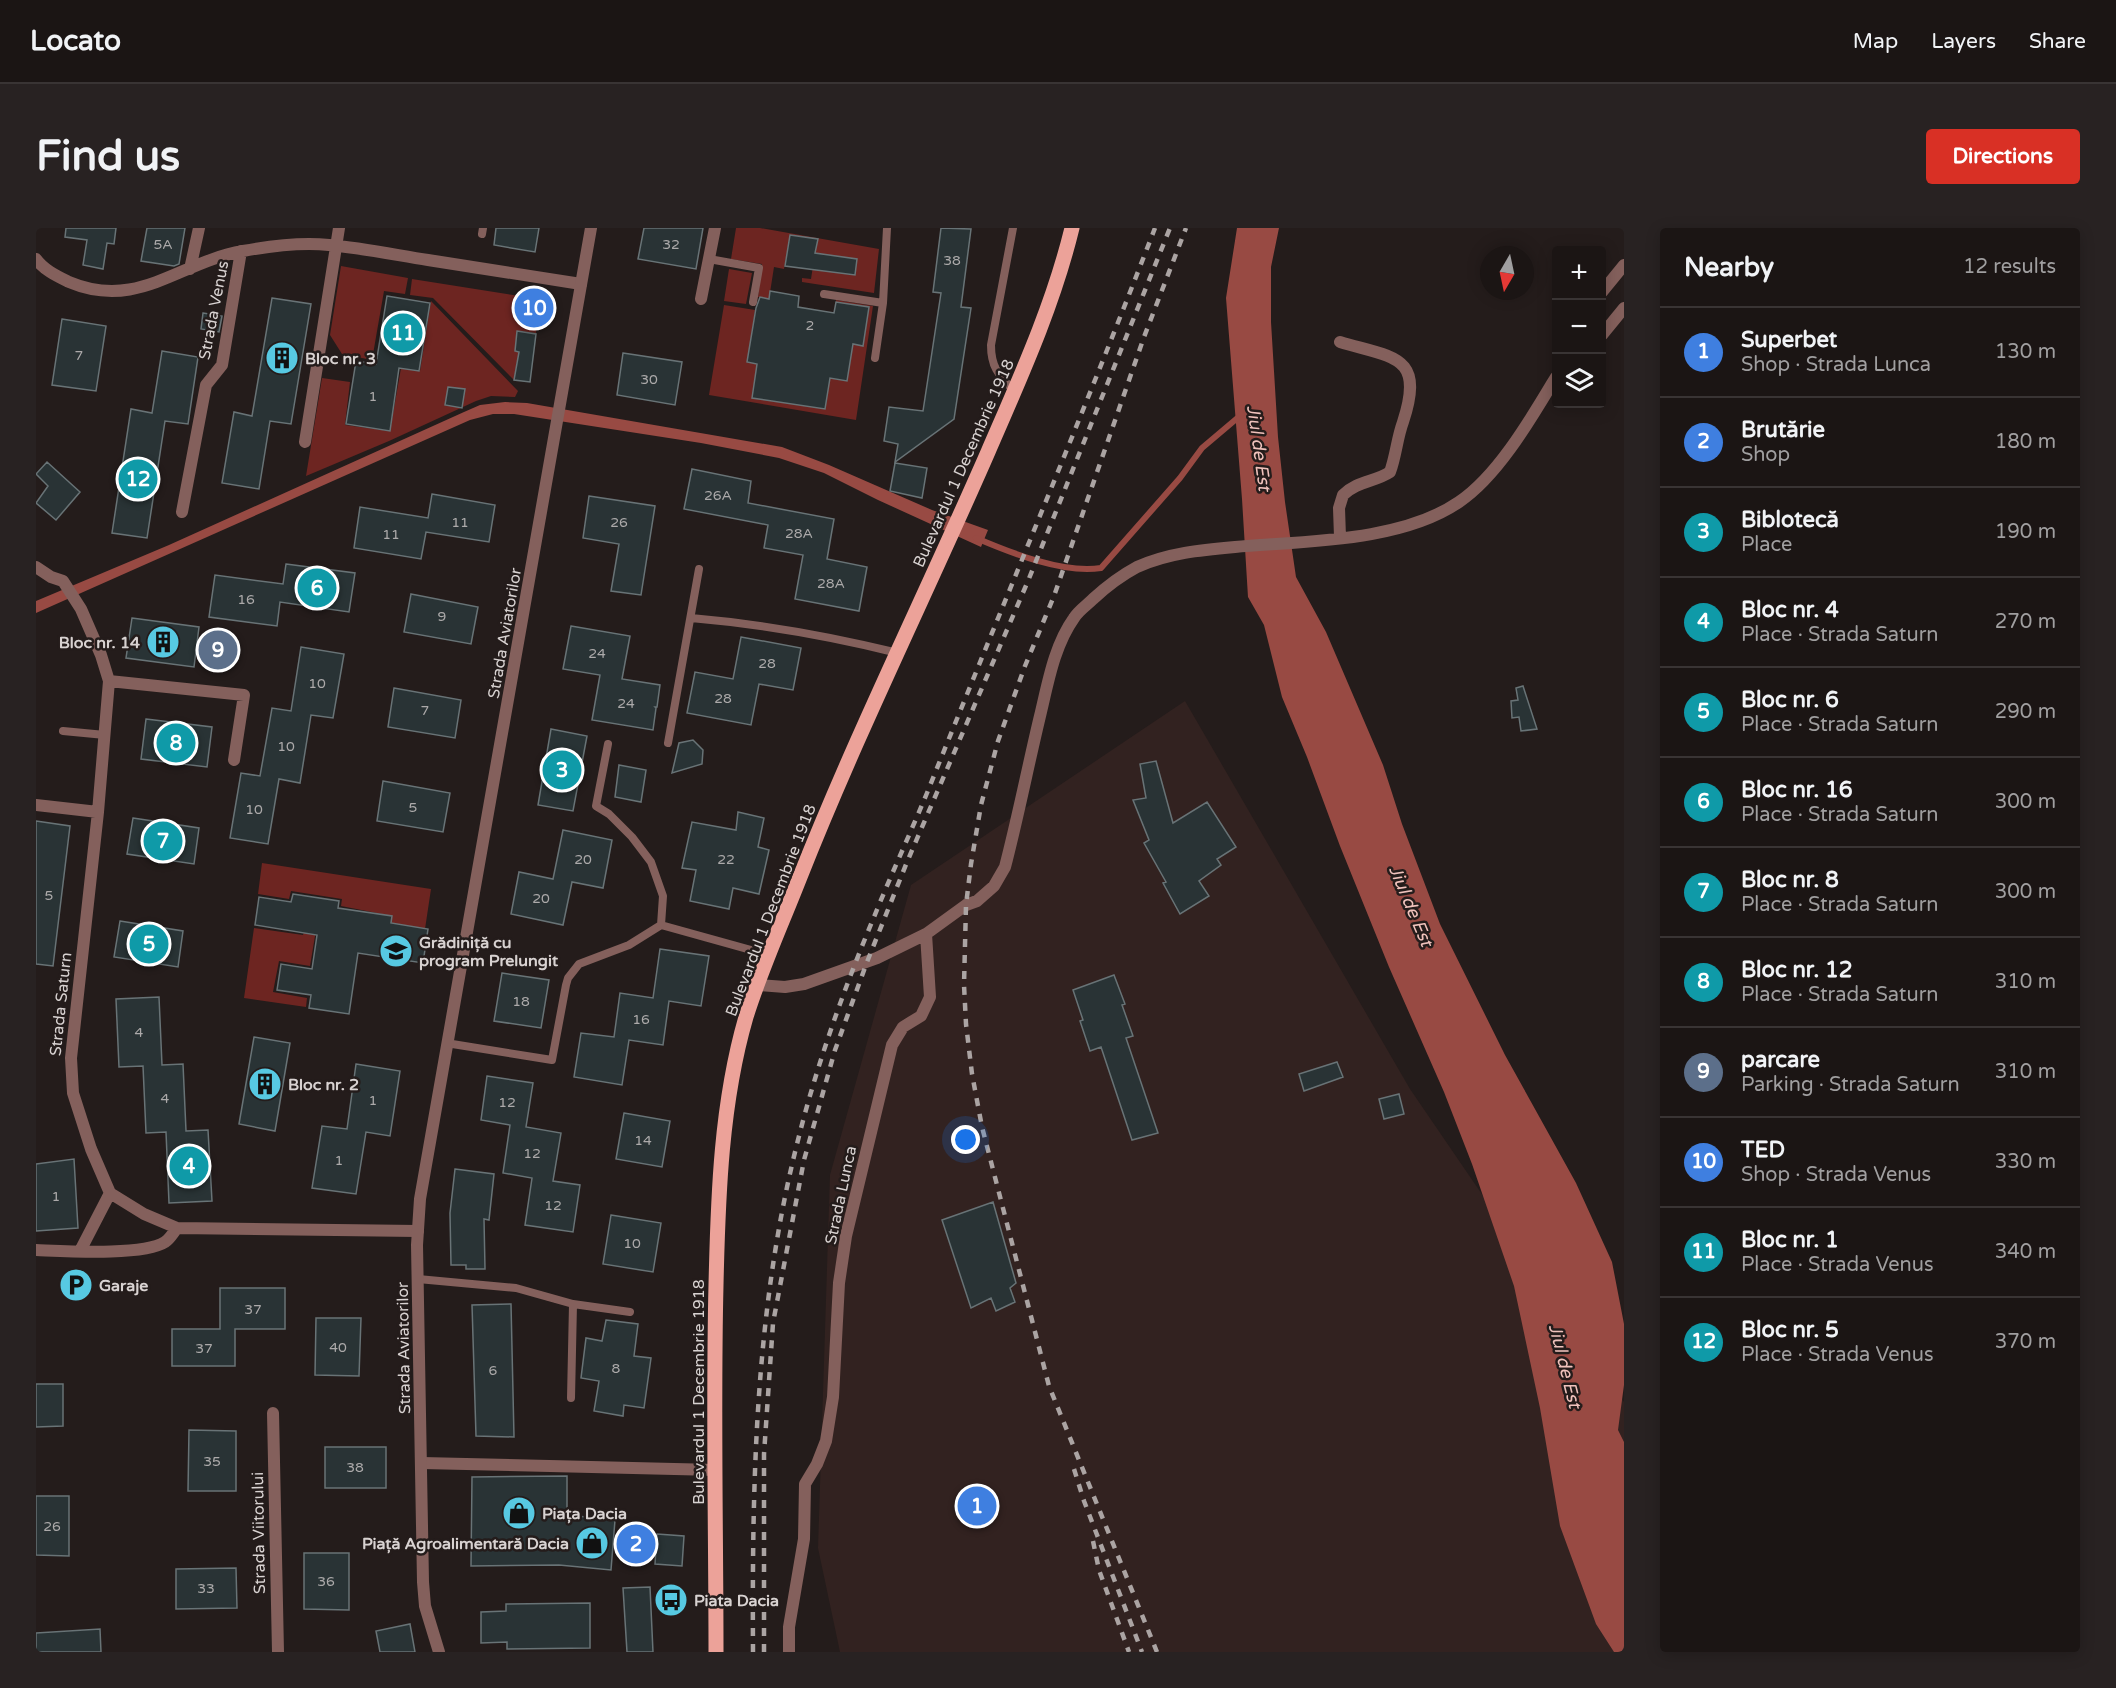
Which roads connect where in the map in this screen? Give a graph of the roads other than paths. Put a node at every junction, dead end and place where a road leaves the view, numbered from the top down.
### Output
1 (199, 228) edge
2 (339, 228) edge
3 (591, 228) edge
4 (715, 228) edge
5 (887, 228) edge
6 (1013, 228) edge
7 (1072, 228) edge
8 (336, 246) junction
9 (241, 251) junction
10 (36, 259) edge
11 (709, 259) junction
12 (1624, 265) edge
13 (190, 269) junction
14 (581, 284) junction
15 (1606, 287) edge
16 (824, 294) dead end
17 (701, 299) dead end
18 (753, 302) dead end
19 (883, 303) junction
20 (1624, 308) edge
21 (1606, 330) edge
22 (1340, 342) dead end
23 (875, 358) dead end
24 (1552, 385) edge
25 (1014, 391) junction
26 (305, 442) dead end
27 (182, 512) dead end
28 (1340, 537) junction
29 (36, 567) edge
30 (699, 569) dead end
31 (690, 618) junction
32 (898, 653) junction
33 (109, 681) junction
34 (63, 731) dead end
35 (105, 735) junction
36 (668, 743) dead end
37 (608, 744) dead end
38 (234, 760) dead end
39 (36, 805) edge
40 (98, 812) junction
41 (661, 924) junction
42 (926, 934) junction
43 (769, 956) junction
44 (757, 985) junction
45 (446, 1043) junction
46 (110, 1193) junction
47 (177, 1228) junction
48 (418, 1231) junction
49 (36, 1250) edge
50 (80, 1251) junction
51 (418, 1279) junction
52 (573, 1304) junction
53 (630, 1312) dead end
54 (571, 1398) dead end
55 (273, 1413) dead end
56 (422, 1463) junction
57 (716, 1470) junction
58 (278, 1652) edge
59 (439, 1652) edge
60 (716, 1652) edge
61 (789, 1652) edge

1 - 13 street, Strada Venus
2 - 8 street
3 - 14 street, Strada Aviatorilor
4 - 11 street
5 - 19 lane
6 - 25 lane
7 - 25 main road, Bulevardul 1 Decembrie 1918
8 - 9 street, Strada Venus
8 - 14 street, Strada Venus
8 - 26 street
9 - 13 street, Strada Venus
9 - 27 street, Strada Venus
10 - 13 street, Strada Venus
11 - 17 street
11 - 18 lane
12 - 15 street
14 - 45 street, Strada Aviatorilor
16 - 19 lane
19 - 23 lane
20 - 21 street
22 - 28 street
24 - 28 street
25 - 32 main road, Bulevardul 1 Decembrie 1918
28 - 42 street
29 - 33 street, Strada Saturn
30 - 31 lane
31 - 32 lane
31 - 36 lane
32 - 43 main road, Bulevardul 1 Decembrie 1918
33 - 35 street, Strada Saturn
33 - 38 street
34 - 35 lane
35 - 40 street, Strada Saturn
37 - 41 lane
39 - 40 street
40 - 46 street, Strada Saturn
41 - 43 lane
41 - 45 lane
42 - 44 street
42 - 61 street, Strada Lunca
43 - 44 main road, Bulevardul 1 Decembrie 1918
44 - 57 main road, Bulevardul 1 Decembrie 1918
45 - 48 street, Strada Aviatorilor
46 - 47 street
46 - 50 street
47 - 48 street
47 - 50 street
48 - 51 street, Strada Aviatorilor
49 - 50 street
51 - 52 lane
51 - 56 street, Strada Aviatorilor
52 - 53 lane
52 - 54 lane
55 - 58 street, Strada Viitorului
56 - 57 street
56 - 59 street, Strada Aviatorilor
57 - 60 main road, Bulevardul 1 Decembrie 1918

